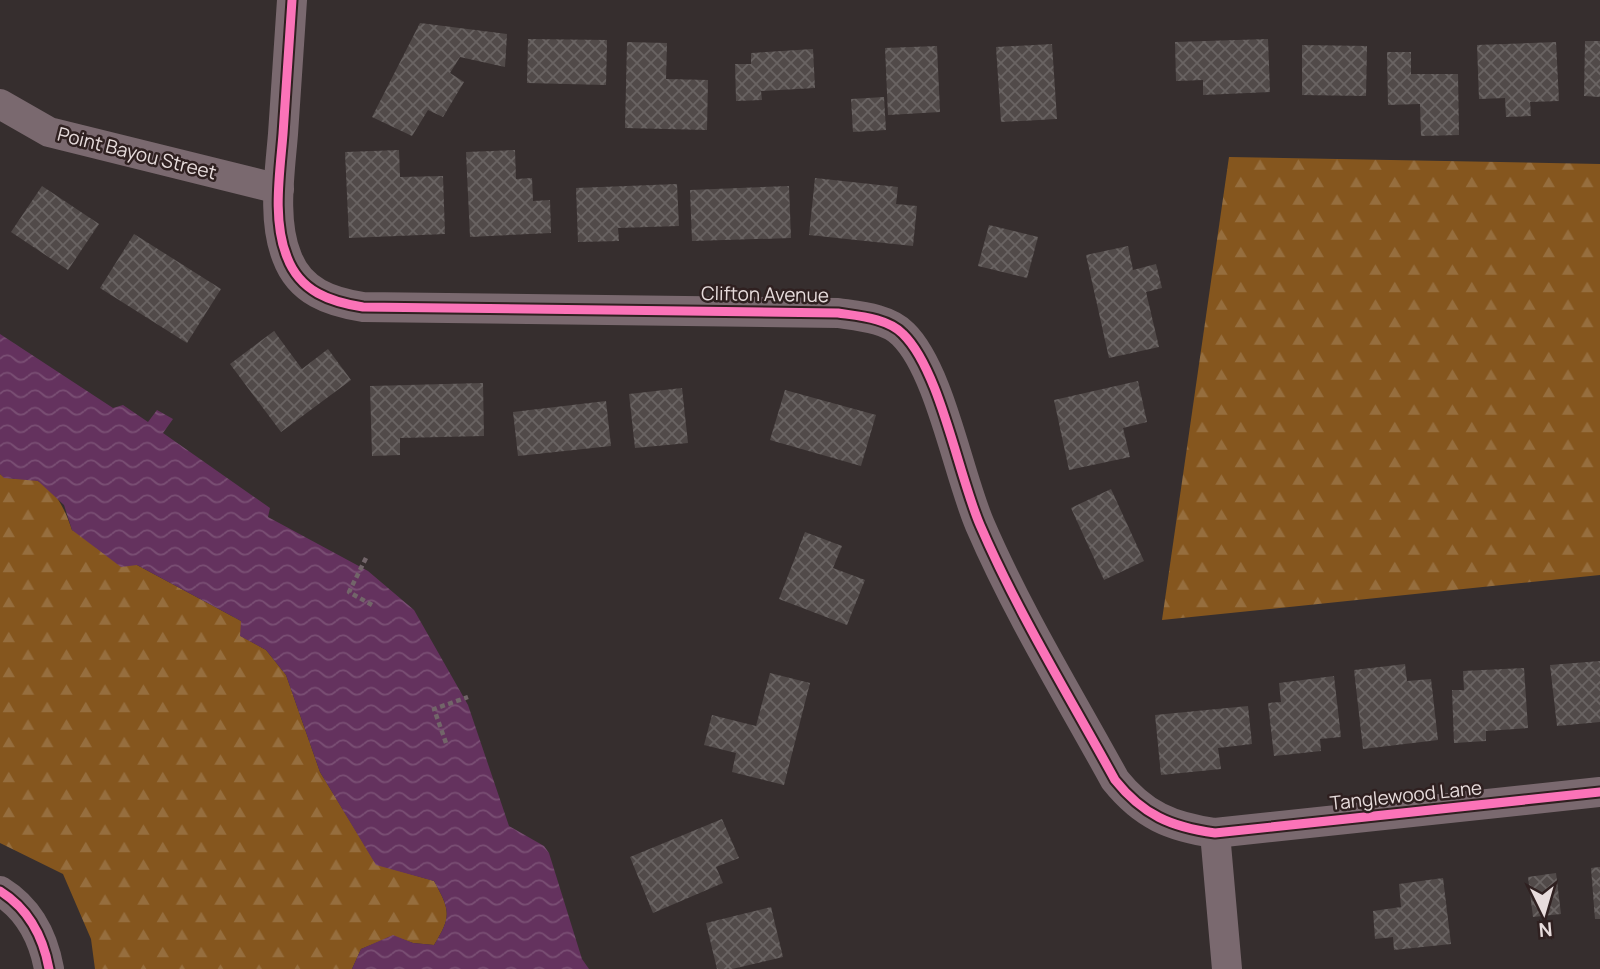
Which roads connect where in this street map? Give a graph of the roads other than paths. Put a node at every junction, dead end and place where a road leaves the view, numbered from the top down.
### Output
1 (292, 0) edge
2 (0, 104) edge
3 (279, 189) junction
4 (1600, 792) edge
5 (1215, 833) junction
6 (0, 891) edge
7 (49, 969) edge
8 (1227, 969) edge

1 - 3 street, Clifton Avenue
2 - 3 street, Point Bayou Street
3 - 5 street, Clifton Avenue
4 - 5 street, Tanglewood Lane
5 - 8 street
6 - 7 street

